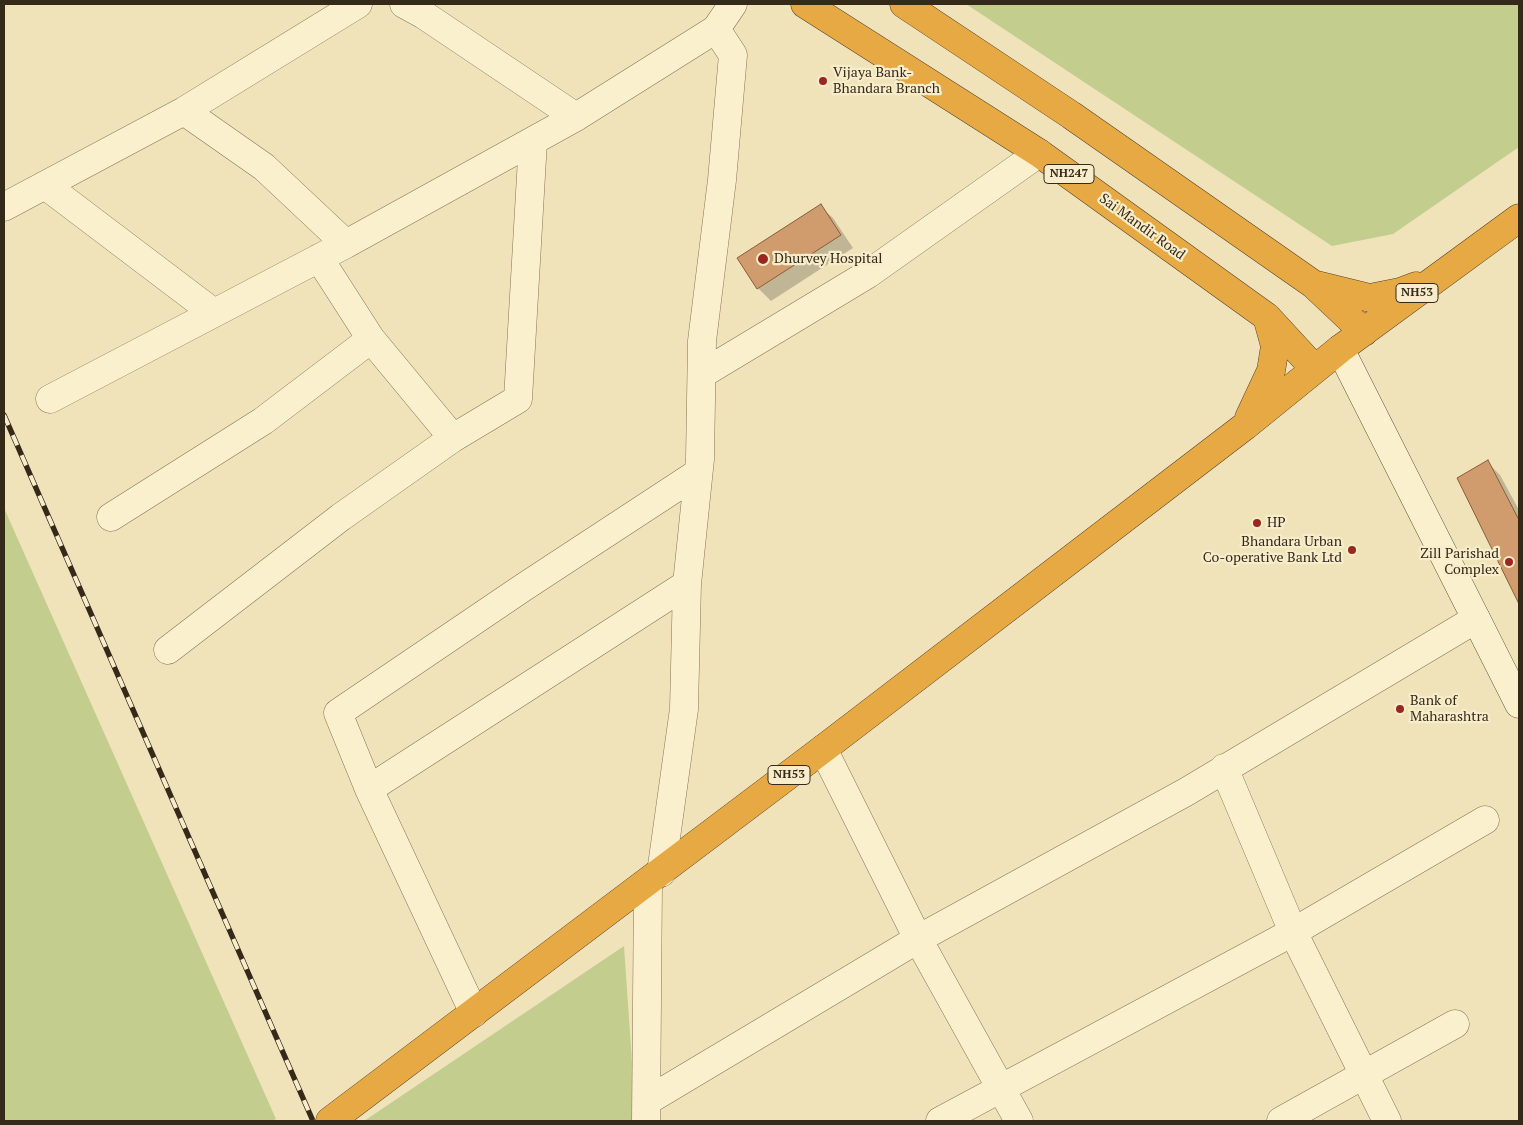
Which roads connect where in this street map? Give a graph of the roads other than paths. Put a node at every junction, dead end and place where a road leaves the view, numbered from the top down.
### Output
1 (358, 4) edge
2 (733, 4) edge
3 (805, 4) edge
4 (904, 4) edge
5 (420, 8) edge
6 (716, 30) junction
7 (184, 111) junction
8 (576, 116) junction
9 (533, 141) junction
10 (1039, 153) junction
11 (45, 185) junction
12 (4, 207) edge
13 (1519, 218) edge
14 (346, 244) junction
15 (319, 258) junction
16 (1436, 278) junction
17 (1313, 284) junction
18 (214, 313) junction
19 (1267, 317) junction
20 (1364, 332) junction
21 (372, 339) junction
22 (1340, 349) junction
23 (1314, 368) junction
24 (702, 374) junction
25 (50, 399) dead end
26 (1245, 426) junction
27 (453, 438) junction
28 (698, 473) junction
29 (111, 517) dead end
30 (687, 584) junction
31 (1476, 619) junction
32 (168, 650) dead end
33 (1519, 704) edge
34 (823, 749) junction
35 (1224, 768) junction
36 (369, 789) junction
37 (1485, 820) dead end
38 (654, 878) junction
39 (1293, 932) junction
40 (918, 939) junction
41 (474, 1013) junction
42 (1455, 1024) dead end
43 (1364, 1075) junction
44 (1001, 1089) junction
45 (646, 1111) edge
46 (330, 1121) edge
47 (940, 1121) edge
48 (1019, 1121) edge
49 (1280, 1121) edge
50 (1387, 1121) edge

1 - 7 street
2 - 6 street
3 - 10 highway, Sai Mandir Road / NH247
4 - 17 highway
5 - 8 street
6 - 8 street
6 - 24 street
7 - 11 street
7 - 14 street
8 - 9 street
9 - 14 street
9 - 27 street
10 - 19 highway, Sai Mandir Road / NH247
10 - 24 street
11 - 12 street
11 - 18 street
13 - 16 highway, NH53
14 - 15 street
15 - 18 street
15 - 21 street
16 - 17 highway
16 - 20 highway, NH53
17 - 20 highway
18 - 25 street
19 - 23 highway, Sai Mandir Road / NH247
19 - 26 highway
20 - 22 highway, NH53
21 - 27 street
21 - 29 street
22 - 23 highway, NH53
22 - 31 street
23 - 26 highway, NH53
24 - 28 street
26 - 34 highway, NH53
27 - 32 street
28 - 30 street
28 - 36 street
30 - 36 street
30 - 38 street
31 - 33 street
31 - 35 street
34 - 38 highway, NH53
34 - 40 street
35 - 39 street
35 - 40 street
36 - 41 street
37 - 39 street
38 - 41 highway, NH53
38 - 45 street
39 - 43 street
39 - 44 street
40 - 44 street
40 - 45 street
41 - 46 highway, NH53
42 - 43 street
43 - 49 street
43 - 50 street
44 - 47 street
44 - 48 street

